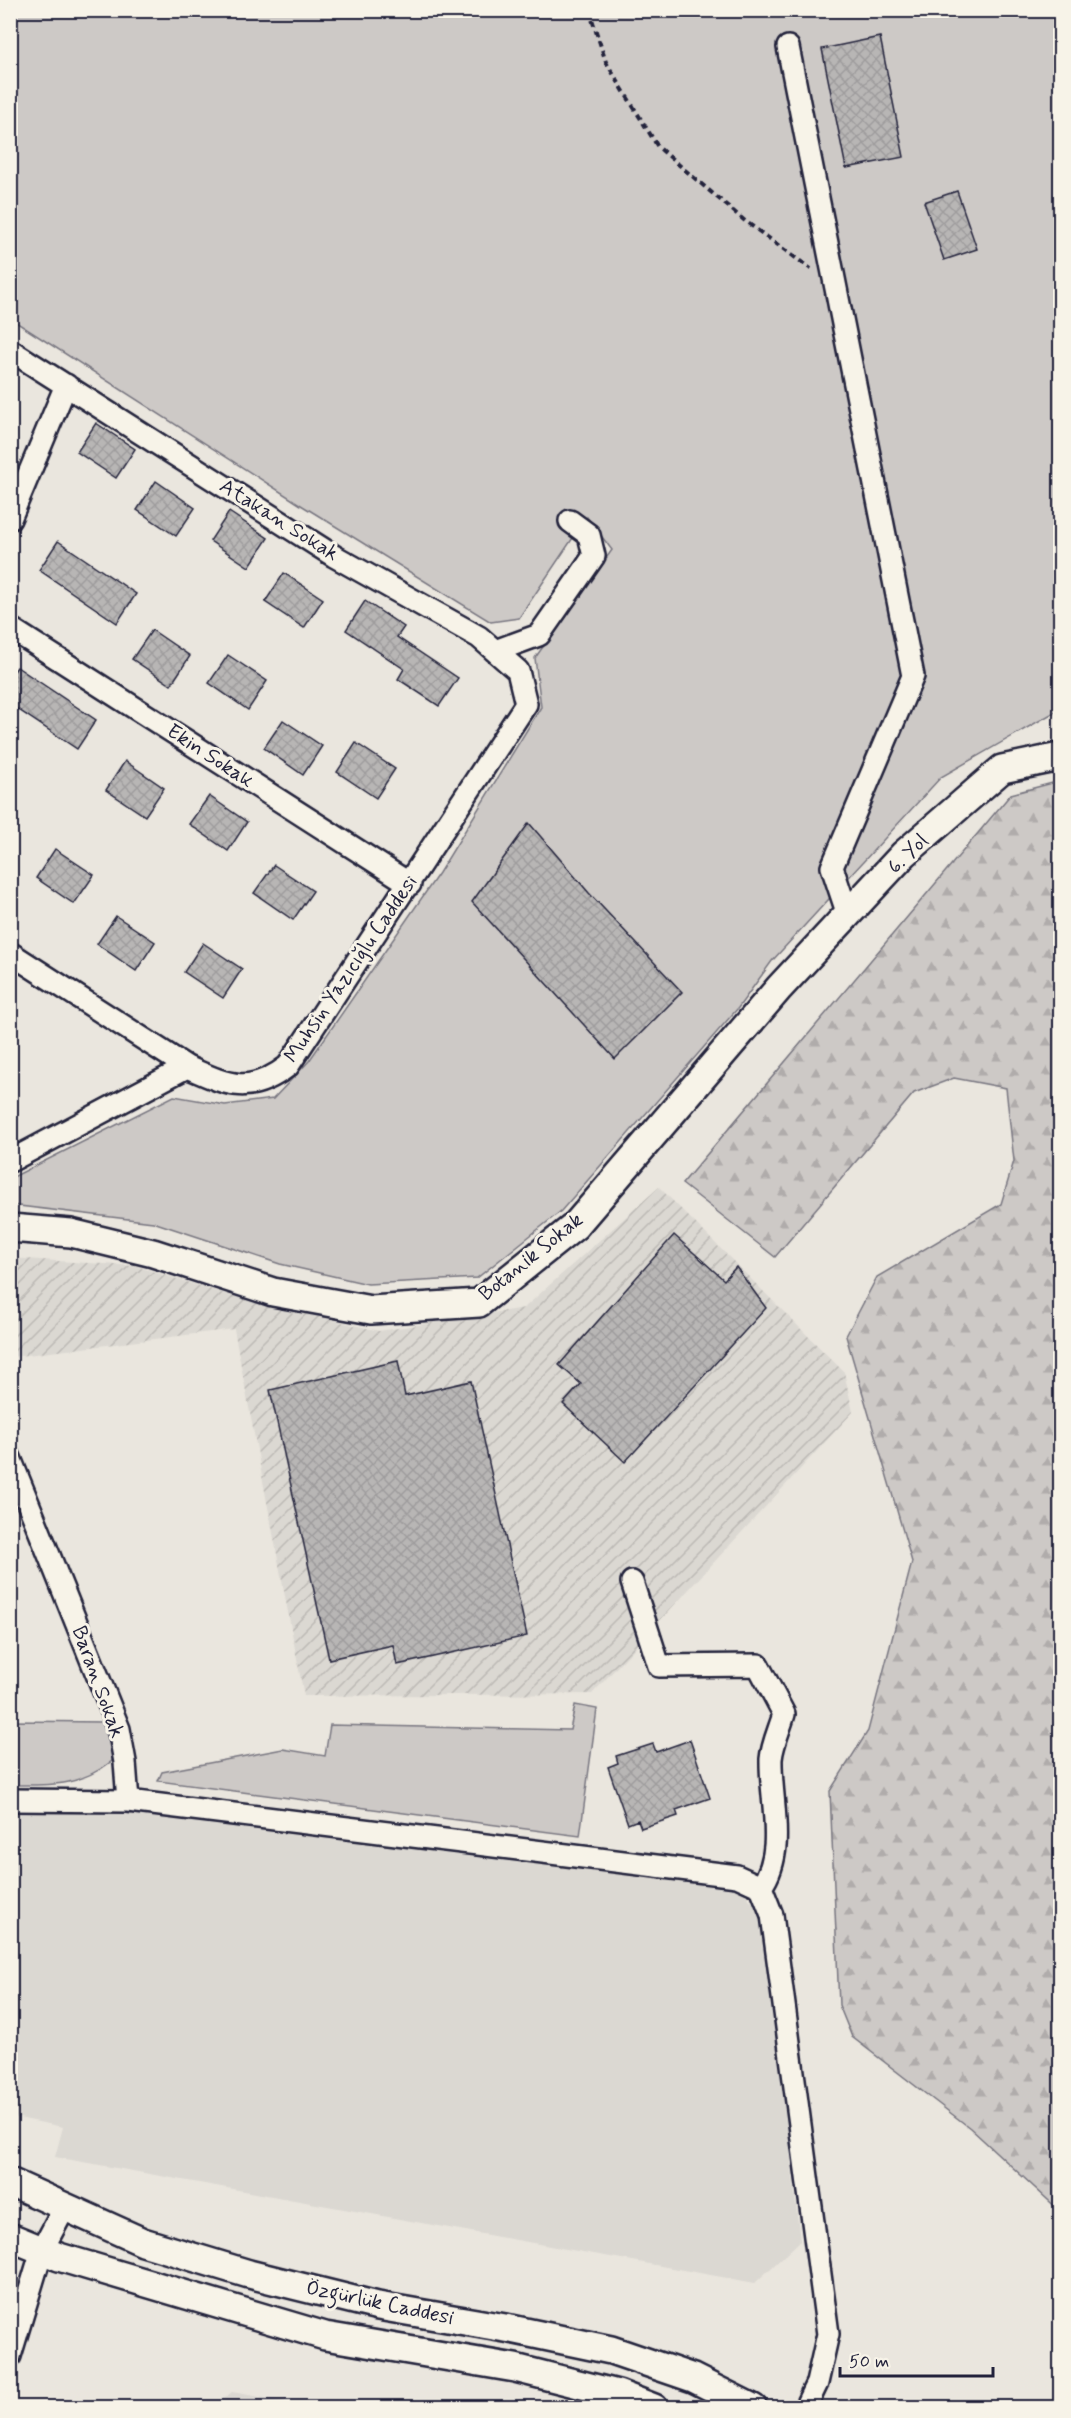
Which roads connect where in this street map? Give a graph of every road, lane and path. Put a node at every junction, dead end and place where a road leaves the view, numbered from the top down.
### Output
1 (589, 10) edge
2 (788, 47) dead end
3 (835, 286) junction
4 (10, 350) edge
5 (66, 385) junction
6 (10, 519) edge
7 (570, 521) dead end
8 (10, 628) edge
9 (495, 651) junction
10 (526, 704) joint
11 (1060, 757) edge
12 (410, 884) junction
13 (848, 915) junction
14 (10, 953) edge
15 (779, 988) joint
16 (187, 1067) junction
17 (10, 1161) edge
18 (10, 1227) edge
19 (10, 1458) edge
20 (632, 1582) dead end
21 (10, 1800) edge
22 (128, 1801) junction
23 (761, 1887) junction
24 (10, 2182) edge
25 (65, 2207) junction
26 (10, 2237) edge
27 (42, 2250) junction
28 (10, 2356) edge
29 (654, 2408) edge
30 (753, 2408) edge
31 (805, 2408) edge

1 - 3 path
2 - 3 street
3 - 13 street
4 - 5 street, Atakan Sokak
5 - 6 street
5 - 9 street, Atakan Sokak
7 - 9 street
8 - 12 street, Ekin Sokak
9 - 10 street, Atakan Sokak
10 - 12 street, Muhsin Yazıcığlu Caddesi
11 - 13 main road, 6. Yol
12 - 16 street, Muhsin Yazıcığlu Caddesi
13 - 15 main road, 6. Yol
14 - 16 street, Muhsin Yazıcığlu Caddesi
15 - 18 main road, Botanik Sokak
16 - 17 street
19 - 22 street, Baran Sokak
20 - 23 street
21 - 22 street
22 - 23 street
23 - 31 street
24 - 25 main road, Özgürlük Caddesi
25 - 27 street
25 - 30 main road, Özgürlük Caddesi
26 - 27 main road, Özgürlük Caddesi
27 - 28 street
27 - 29 main road, Özgürlük Caddesi

